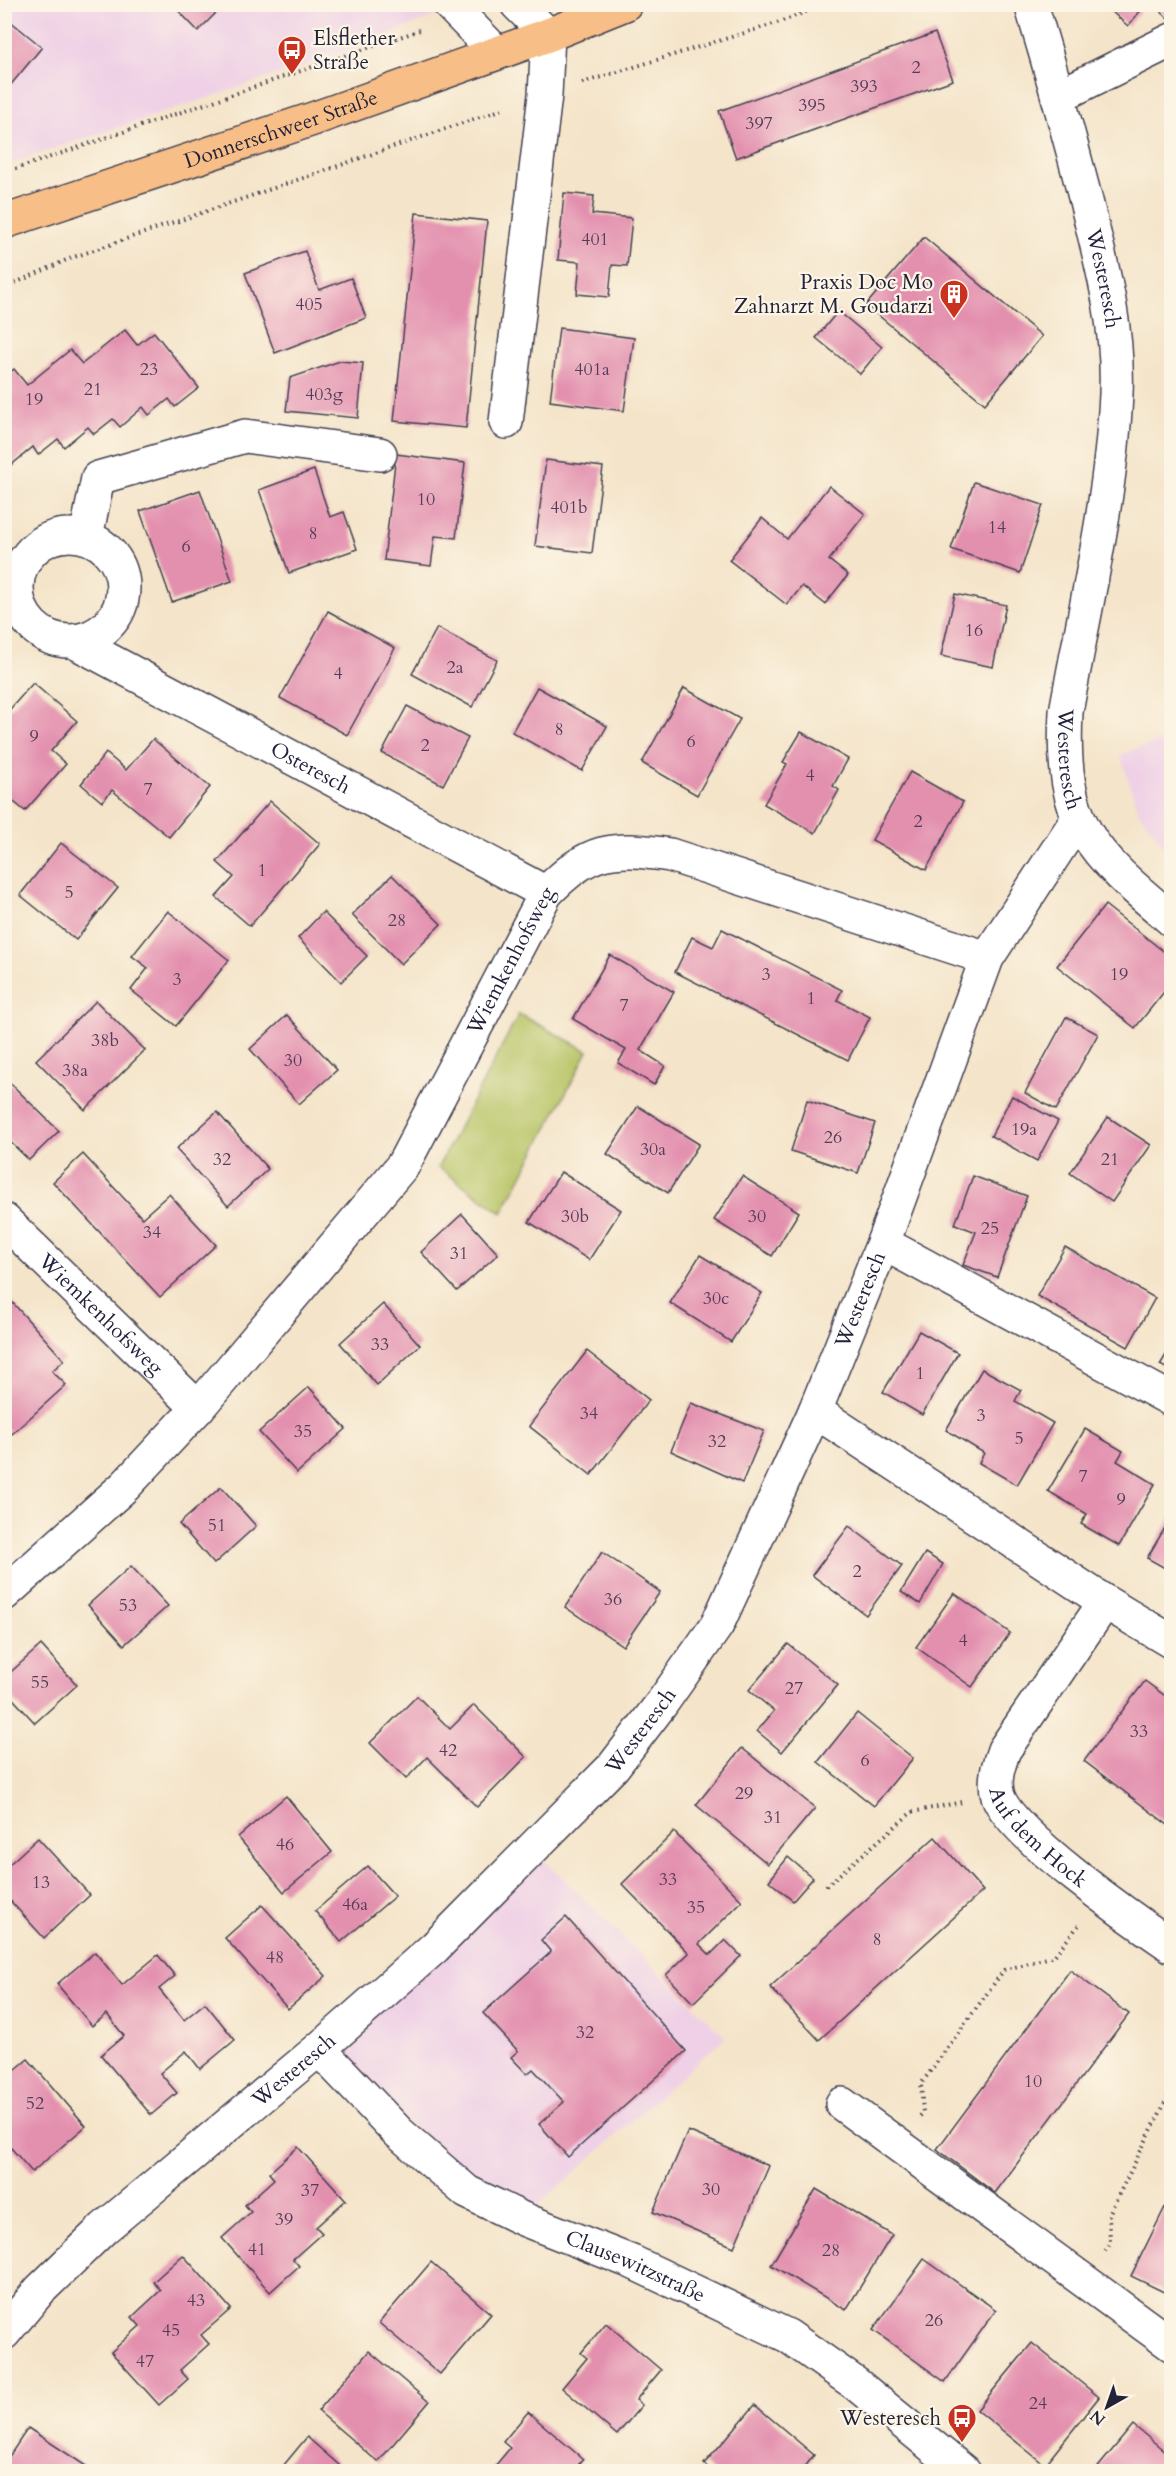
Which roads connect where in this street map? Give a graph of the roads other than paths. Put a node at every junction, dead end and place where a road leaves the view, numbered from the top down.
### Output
1 (517, 4) edge
2 (625, 4) edge
3 (1031, 4) edge
4 (455, 10) edge
5 (548, 35) junction
6 (1172, 40) edge
7 (497, 53) junction
8 (1059, 96) junction
9 (4, 222) edge
10 (506, 422) dead end
11 (380, 454) dead end
12 (86, 537) junction
13 (75, 642) junction
14 (1077, 820) junction
15 (546, 893) junction
16 (1172, 920) edge
17 (987, 958) junction
18 (4, 1220) edge
19 (882, 1243) junction
20 (1172, 1400) edge
21 (198, 1408) junction
22 (815, 1411) junction
23 (4, 1594) edge
24 (1105, 1602) junction
25 (1172, 1642) edge
26 (1172, 1946) edge
27 (319, 2049) junction
28 (842, 2104) dead end
29 (4, 2333) edge
30 (1172, 2345) edge
31 (964, 2472) edge

1 - 5 street
2 - 5 main road, Donnerschweer Straße
3 - 8 street, Westeresch
4 - 7 street
5 - 7 main road, Donnerschweer Straße
5 - 10 street
6 - 8 street
7 - 9 main road, Donnerschweer Straße
8 - 14 street, Westeresch
11 - 12 street
12 - 13 street
12 - 13 street, Osteresch
13 - 15 street, Osteresch
14 - 16 street
14 - 17 street, Westeresch
15 - 17 street, Wiemkenhofsweg
15 - 21 street, Wiemkenhofsweg
17 - 19 street, Westeresch
18 - 21 street, Wiemkenhofsweg
19 - 20 street
19 - 22 street, Westeresch
21 - 23 street, Wiemkenhofsweg
22 - 24 street
22 - 27 street, Westeresch
24 - 25 street
24 - 26 street, Auf dem Hock
27 - 29 street, Westeresch
27 - 31 street, Clausewitzstraße
28 - 30 street

